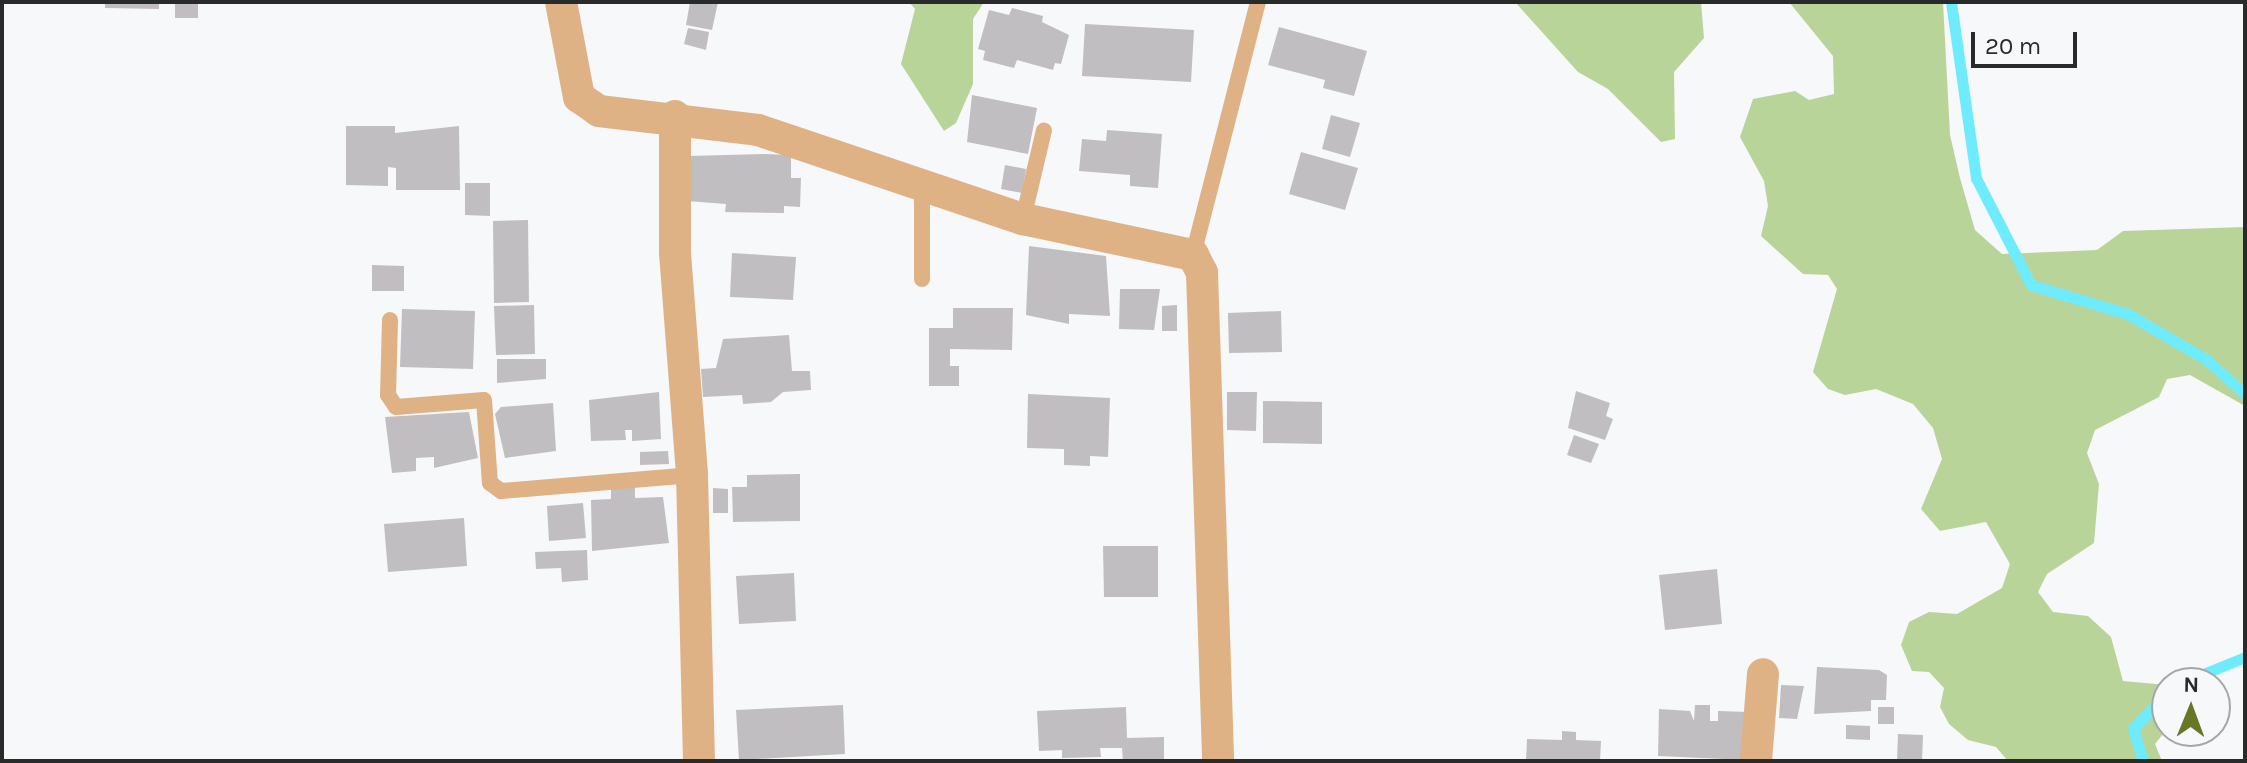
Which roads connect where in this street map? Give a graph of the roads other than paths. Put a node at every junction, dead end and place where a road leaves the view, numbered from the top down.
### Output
1 (561, 2) edge
2 (1258, 2) edge
3 (675, 116) junction
4 (1044, 130) dead end
5 (922, 187) junction
6 (1023, 219) junction
7 (1193, 255) junction
8 (922, 279) dead end
9 (390, 320) dead end
10 (692, 475) junction
11 (1763, 674) dead end
12 (699, 761) edge
13 (1218, 761) edge
14 (1756, 761) edge

1 - 3 street
2 - 7 lane
3 - 5 street
3 - 10 street
4 - 6 lane
5 - 6 street
5 - 8 lane
6 - 7 street
7 - 13 street
9 - 10 lane
10 - 12 street
11 - 14 street

